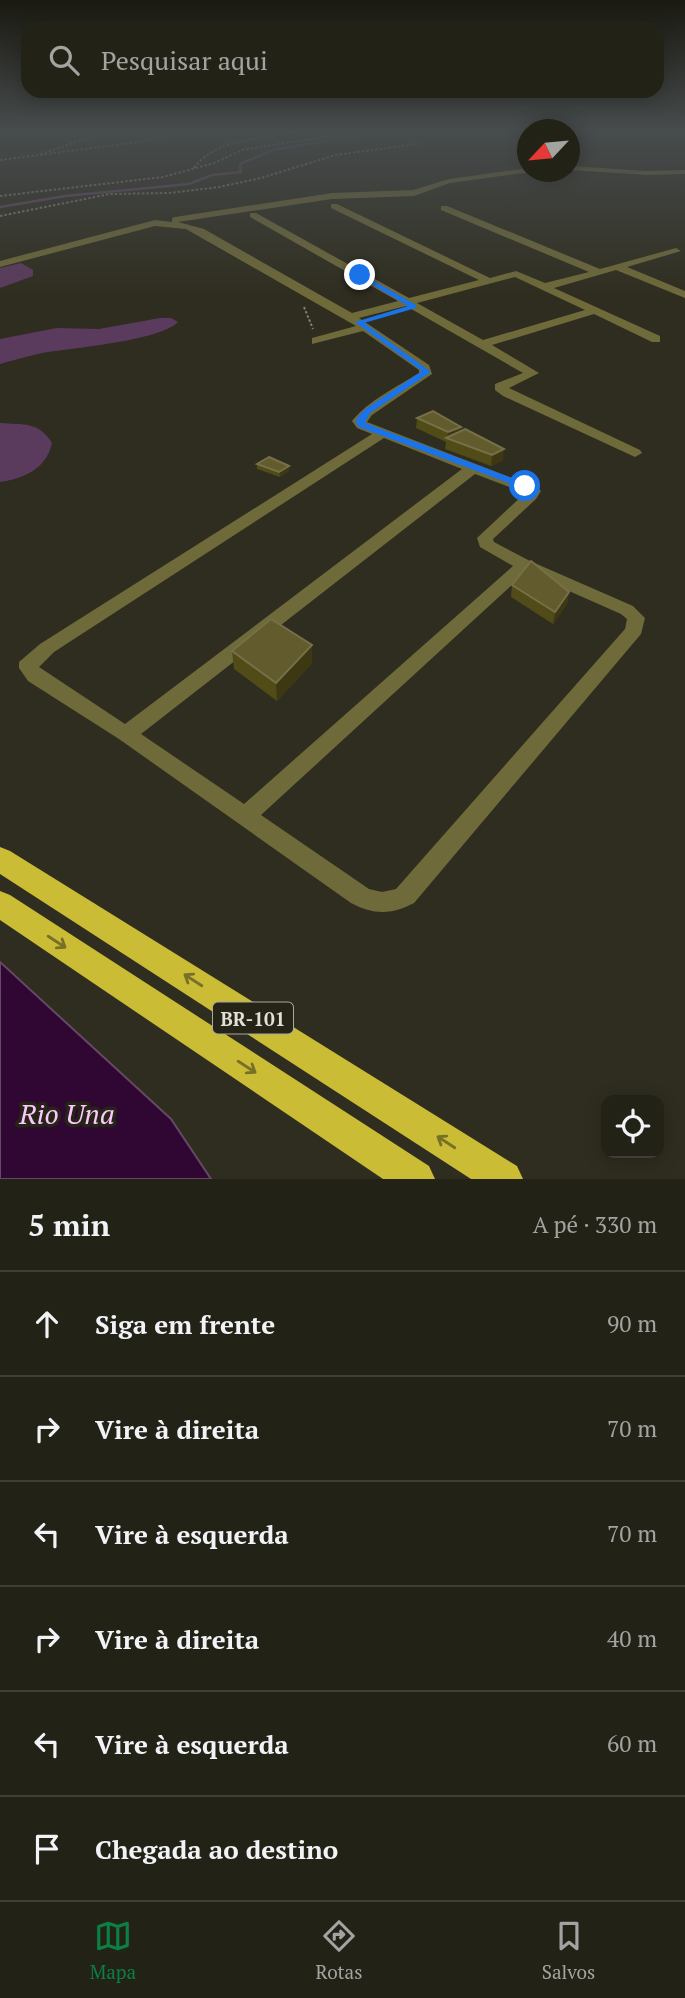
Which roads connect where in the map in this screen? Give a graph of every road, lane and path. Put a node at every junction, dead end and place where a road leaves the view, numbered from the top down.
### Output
1 (77, 187) edge
2 (219, 187) edge
3 (433, 187) edge
4 (0, 196) edge
5 (334, 206) dead end
6 (444, 208) dead end
7 (253, 215) dead end
8 (0, 216) edge
9 (155, 223) junction
10 (676, 251) dead end
11 (0, 264) edge
12 (617, 267) junction
13 (599, 272) junction
14 (493, 283) junction
15 (544, 287) junction
16 (685, 295) edge
17 (313, 296) junction
18 (410, 304) junction
19 (594, 311) junction
20 (358, 322) junction
21 (656, 339) dead end
22 (316, 341) joint
23 (482, 344) junction
24 (383, 433) junction
25 (635, 453) dead end
26 (474, 467) junction
27 (524, 565) junction
28 (126, 734) junction
29 (245, 816) junction
30 (0, 859) edge
31 (0, 904) edge
32 (416, 1179) edge
33 (504, 1179) edge

1 - 4 path
2 - 8 path
3 - 9 street
5 - 14 street
6 - 13 street
7 - 18 street
9 - 11 street
9 - 17 street
10 - 12 street
12 - 13 street
12 - 16 street
13 - 15 street
14 - 15 street
14 - 18 street
15 - 19 street
17 - 20 street
17 - 22 path
18 - 20 street
18 - 23 street
19 - 21 street
19 - 23 street
20 - 22 street
20 - 24 street
23 - 25 street
24 - 26 street
24 - 28 street
26 - 27 street
26 - 28 street
27 - 29 street
27 - 29 street
28 - 29 street
33 -> 30 highway, BR-101
31 -> 32 highway, BR-101

